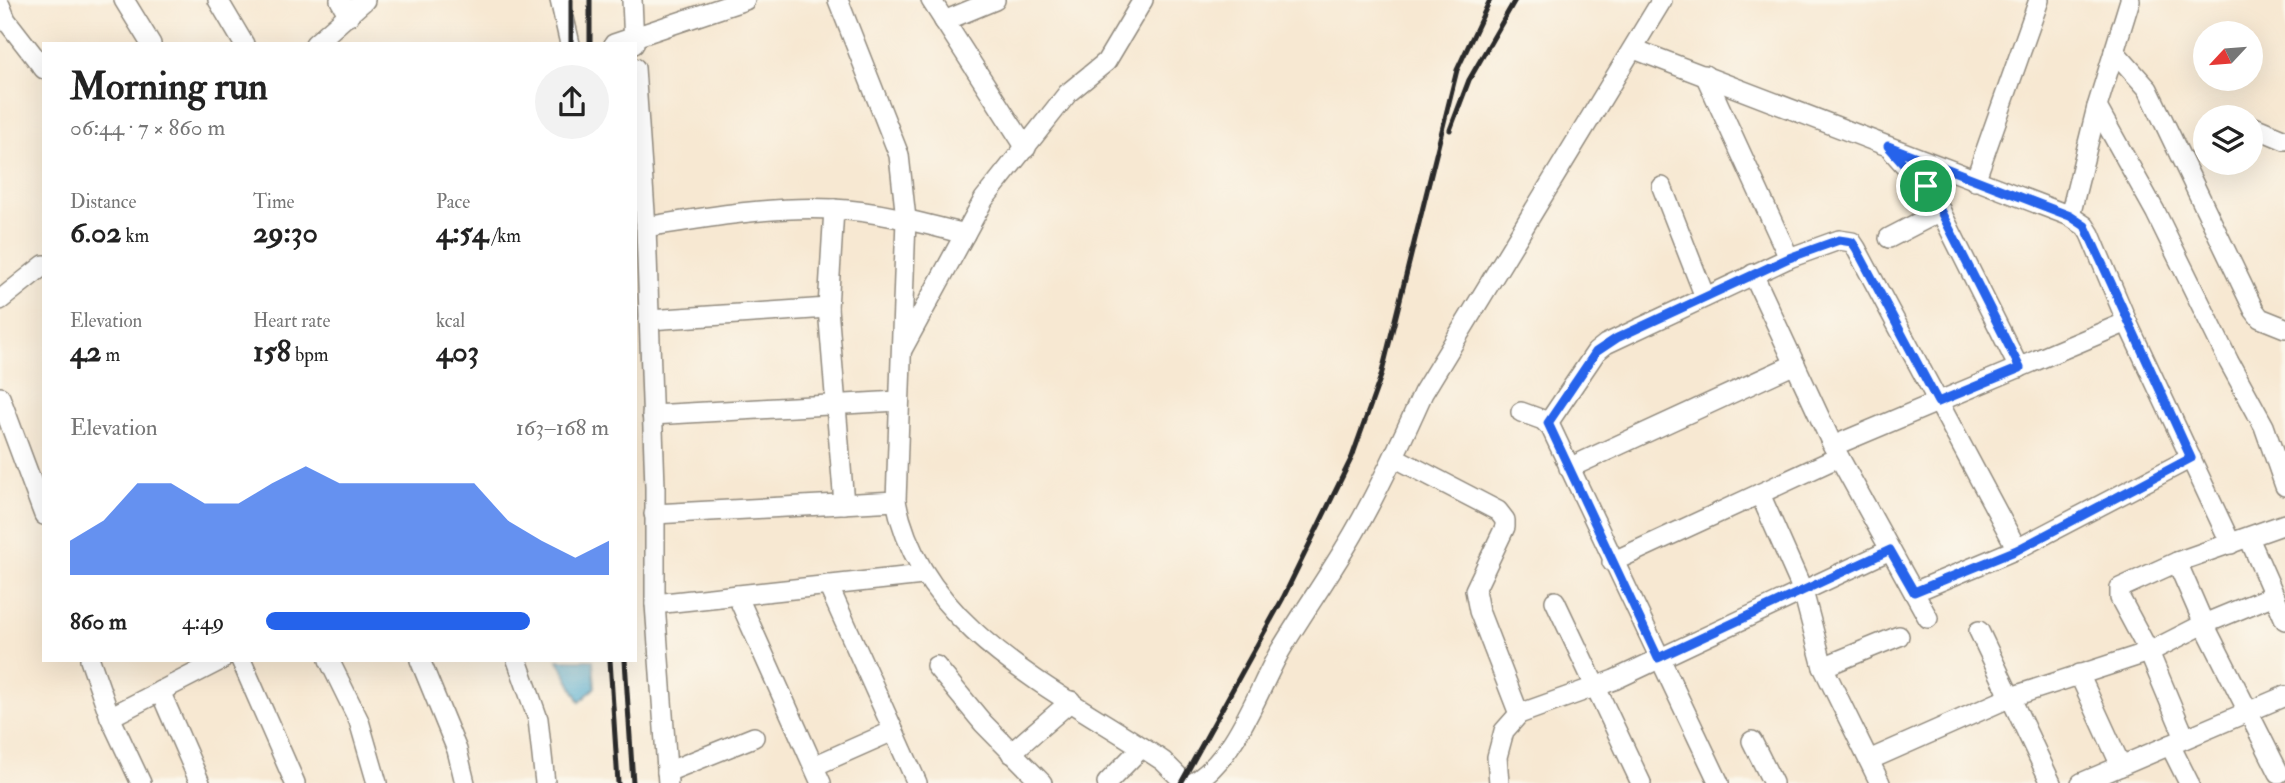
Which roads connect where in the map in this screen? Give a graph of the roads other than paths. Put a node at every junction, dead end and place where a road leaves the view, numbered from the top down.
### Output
1 (8, 0) edge
2 (124, 0) edge
3 (218, 0) edge
4 (366, 0) edge
5 (560, 0) edge
6 (632, 0) edge
7 (745, 0) edge
8 (838, 0) edge
9 (930, 0) edge
10 (995, 0) edge
11 (1143, 0) edge
12 (1662, 0) edge
13 (2039, 0) edge
14 (2130, 0) edge
15 (0, 4) edge
16 (702, 6) edge
17 (344, 8) edge
18 (944, 20) junction
19 (634, 41) edge
20 (150, 42) edge
21 (243, 42) edge
22 (317, 42) edge
23 (570, 42) edge
24 (1633, 49) junction
25 (2114, 51) junction
26 (42, 66) edge
27 (1705, 75) junction
28 (637, 97) edge
29 (2097, 107) junction
30 (2263, 131) edge
31 (2285, 140) edge
32 (1888, 146) junction
33 (1026, 148) junction
34 (1975, 181) junction
35 (1662, 187) dead end
36 (834, 209) junction
37 (1941, 211) junction
38 (2070, 216) junction
39 (906, 219) junction
40 (646, 227) junction
41 (965, 234) junction
42 (1889, 238) dead end
43 (1789, 258) junction
44 (42, 267) edge
45 (1753, 274) junction
46 (1705, 297) junction
47 (0, 300) edge
48 (828, 308) junction
49 (649, 320) junction
50 (2127, 322) junction
51 (2285, 328) edge
52 (901, 352) junction
53 (1795, 364) junction
54 (2020, 368) junction
55 (0, 397) edge
56 (898, 401) junction
57 (1938, 402) junction
58 (837, 405) junction
59 (1521, 412) dead end
60 (652, 415) junction
61 (1548, 423) junction
62 (1836, 451) junction
63 (1394, 457) junction
64 (2191, 458) junction
65 (1569, 468) junction
66 (2285, 485) edge
67 (1760, 494) junction
68 (896, 501) junction
69 (844, 504) junction
70 (42, 510) edge
71 (654, 514) junction
72 (2285, 524) edge
73 (2240, 541) junction
74 (1890, 550) junction
75 (2017, 550) junction
76 (1612, 562) junction
77 (2177, 562) junction
78 (923, 575) junction
79 (828, 585) junction
80 (1803, 591) junction
81 (1914, 592) junction
82 (737, 595) junction
83 (2274, 595) junction
84 (1555, 601) dead end
85 (654, 604) junction
86 (1928, 618) dead end
87 (2285, 620) edge
88 (2204, 624) junction
89 (1979, 631) dead end
90 (1899, 636) dead end
91 (2149, 652) junction
92 (1658, 658) junction
93 (91, 662) edge
94 (216, 662) edge
95 (242, 662) edge
96 (330, 662) edge
97 (421, 662) edge
98 (518, 662) edge
99 (936, 666) dead end
100 (1823, 667) junction
101 (2078, 674) junction
102 (1595, 686) junction
103 (160, 691) junction
104 (2285, 696) edge
105 (2011, 697) junction
106 (1071, 702) junction
107 (2248, 712) junction
108 (1519, 715) junction
109 (110, 718) junction
110 (893, 731) junction
111 (754, 737) dead end
112 (1752, 741) dead end
113 (2177, 742) junction
114 (1142, 747) junction
115 (1011, 754) junction
116 (1869, 761) junction
117 (2121, 766) junction
118 (2279, 773) dead end
119 (818, 775) edge
120 (667, 778) edge
121 (141, 783) edge
122 (200, 783) edge
123 (295, 783) edge
124 (377, 783) edge
125 (465, 783) edge
126 (545, 783) edge
127 (917, 783) edge
128 (1042, 783) edge
129 (1107, 783) edge
130 (1185, 783) edge
131 (1193, 783) edge
132 (1499, 783) edge
133 (1641, 783) edge
134 (1719, 783) edge
135 (1773, 783) edge
136 (1880, 783) edge
137 (2051, 783) edge
138 (2081, 783) edge
139 (2189, 783) edge

1 - 15 street
2 - 20 street
3 - 21 street
4 - 17 street
5 - 23 street
6 - 19 street
7 - 16 street
8 - 39 street
9 - 18 street
10 - 18 street
11 - 33 street
12 - 24 street
13 - 34 street
14 - 25 street
15 - 26 street
16 - 19 street
17 - 22 street
18 - 33 street
24 - 27 street
24 - 63 street
25 - 29 street
25 - 51 street
27 - 32 street
27 - 43 street
28 - 40 street
29 - 38 street
29 - 66 street
30 - 31 street
32 - 34 street
32 - 37 street
33 - 41 street
34 - 38 street
35 - 46 street
36 - 39 street
36 - 40 street
36 - 48 street
37 - 42 street
37 - 54 street
38 - 50 street
39 - 41 street
39 - 52 street
40 - 49 street
41 - 52 street
43 - 45 street
43 - 57 street
44 - 47 street
45 - 46 street
45 - 53 street
46 - 61 street
48 - 49 street
48 - 58 street
49 - 60 street
50 - 54 street
50 - 64 street
52 - 56 street
53 - 62 street
53 - 65 street
54 - 57 street
55 - 70 street
56 - 58 street
56 - 68 street
57 - 62 street
57 - 75 street
58 - 60 street
58 - 69 street
59 - 61 street
60 - 71 street
61 - 65 street
62 - 67 street
62 - 74 street
63 - 108 street
63 - 131 street
64 - 73 street
64 - 75 street
65 - 76 street
67 - 76 street
67 - 80 street
68 - 69 street
68 - 78 street
69 - 71 street
71 - 85 street
72 - 73 street
73 - 77 street
73 - 83 street
74 - 80 street
74 - 81 street
75 - 81 street
76 - 92 street
77 - 88 street
77 - 91 street
78 - 79 street
78 - 106 street
79 - 82 street
79 - 110 street
80 - 92 street
80 - 100 street
81 - 86 street
82 - 85 street
82 - 119 street
83 - 87 street
83 - 88 street
84 - 102 street
85 - 120 street
88 - 91 street
88 - 107 street
89 - 105 street
90 - 100 street
91 - 101 street
91 - 113 street
92 - 102 street
92 - 134 street
93 - 109 street
94 - 103 street
95 - 123 street
96 - 124 street
97 - 125 street
98 - 126 street
99 - 115 street
100 - 116 street
101 - 105 street
101 - 117 street
102 - 108 street
102 - 133 street
103 - 109 street
103 - 122 street
104 - 107 street
105 - 116 street
105 - 137 street
106 - 114 street
106 - 115 street
107 - 113 street
107 - 118 street
108 - 132 street
109 - 121 street
110 - 119 street
110 - 127 street
111 - 120 street
112 - 135 street
113 - 117 street
113 - 139 street
114 - 129 street
114 - 130 street
115 - 128 street
116 - 136 street
117 - 138 street

